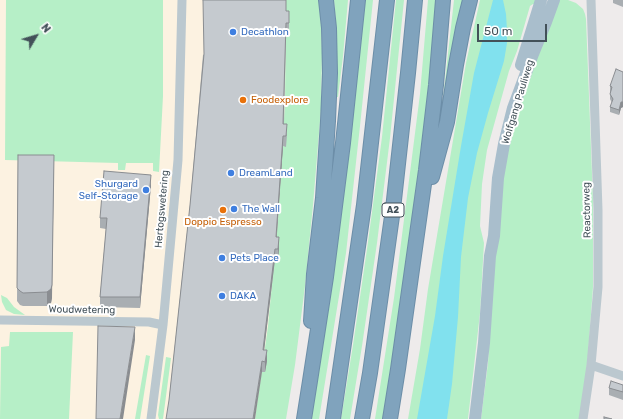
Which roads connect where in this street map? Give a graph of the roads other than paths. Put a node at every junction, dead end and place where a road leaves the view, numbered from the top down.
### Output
1 (182, 0) edge
2 (326, 0) edge
3 (358, 0) edge
4 (387, 0) edge
5 (415, 0) edge
6 (443, 0) edge
7 (470, 0) edge
8 (541, 0) edge
9 (554, 0) edge
10 (591, 0) edge
11 (418, 231) junction
12 (490, 256) junction
13 (0, 320) edge
14 (163, 325) junction
15 (591, 365) junction
16 (623, 376) edge
17 (304, 417) edge
18 (151, 419) edge
19 (333, 419) edge
20 (362, 419) edge
21 (390, 419) edge
22 (475, 419) edge
23 (583, 419) edge

1 - 14 street, Hertogswetering
2 - 17 highway
3 - 17 highway
4 - 19 highway
5 - 20 highway, A2
6 - 11 highway
7 - 11 highway
8 - 12 main road, Wolfgang Pauliweg
9 - 12 main road, Wolfgang Pauliweg
10 - 15 street, Reactorweg
11 - 21 highway
12 - 22 main road, Wolfgang Pauliweg
13 - 14 street, Woudwetering
14 - 18 street, Hertogswetering
15 - 16 street
15 - 23 street, Reactorweg

